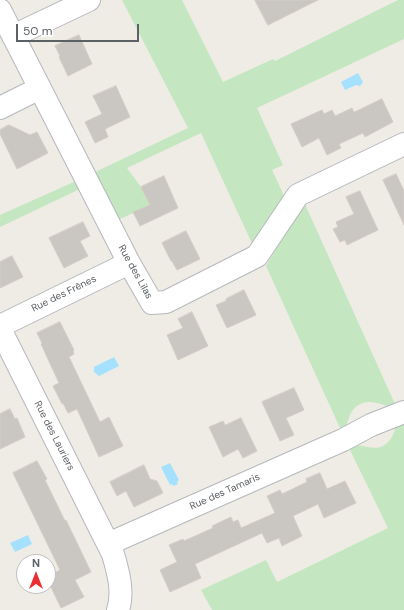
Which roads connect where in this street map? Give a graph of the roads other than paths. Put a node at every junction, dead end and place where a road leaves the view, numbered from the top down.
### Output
1 (89, 0) edge
2 (0, 10) edge
3 (13, 36) junction
4 (40, 88) junction
5 (0, 108) edge
6 (404, 144) edge
7 (129, 263) junction
8 (0, 326) edge
9 (0, 329) edge
10 (404, 412) edge
11 (108, 544) junction
12 (118, 610) edge

1 - 3 street
2 - 3 street, Rue des Lilas
3 - 4 street, Rue des Lilas
4 - 5 street
4 - 7 street, Rue des Lilas
6 - 7 street, Rue des Lilas
7 - 8 street, Rue des Frênes
9 - 11 street, Rue des Lauriers
10 - 11 street, Rue des Tamaris
11 - 12 street

